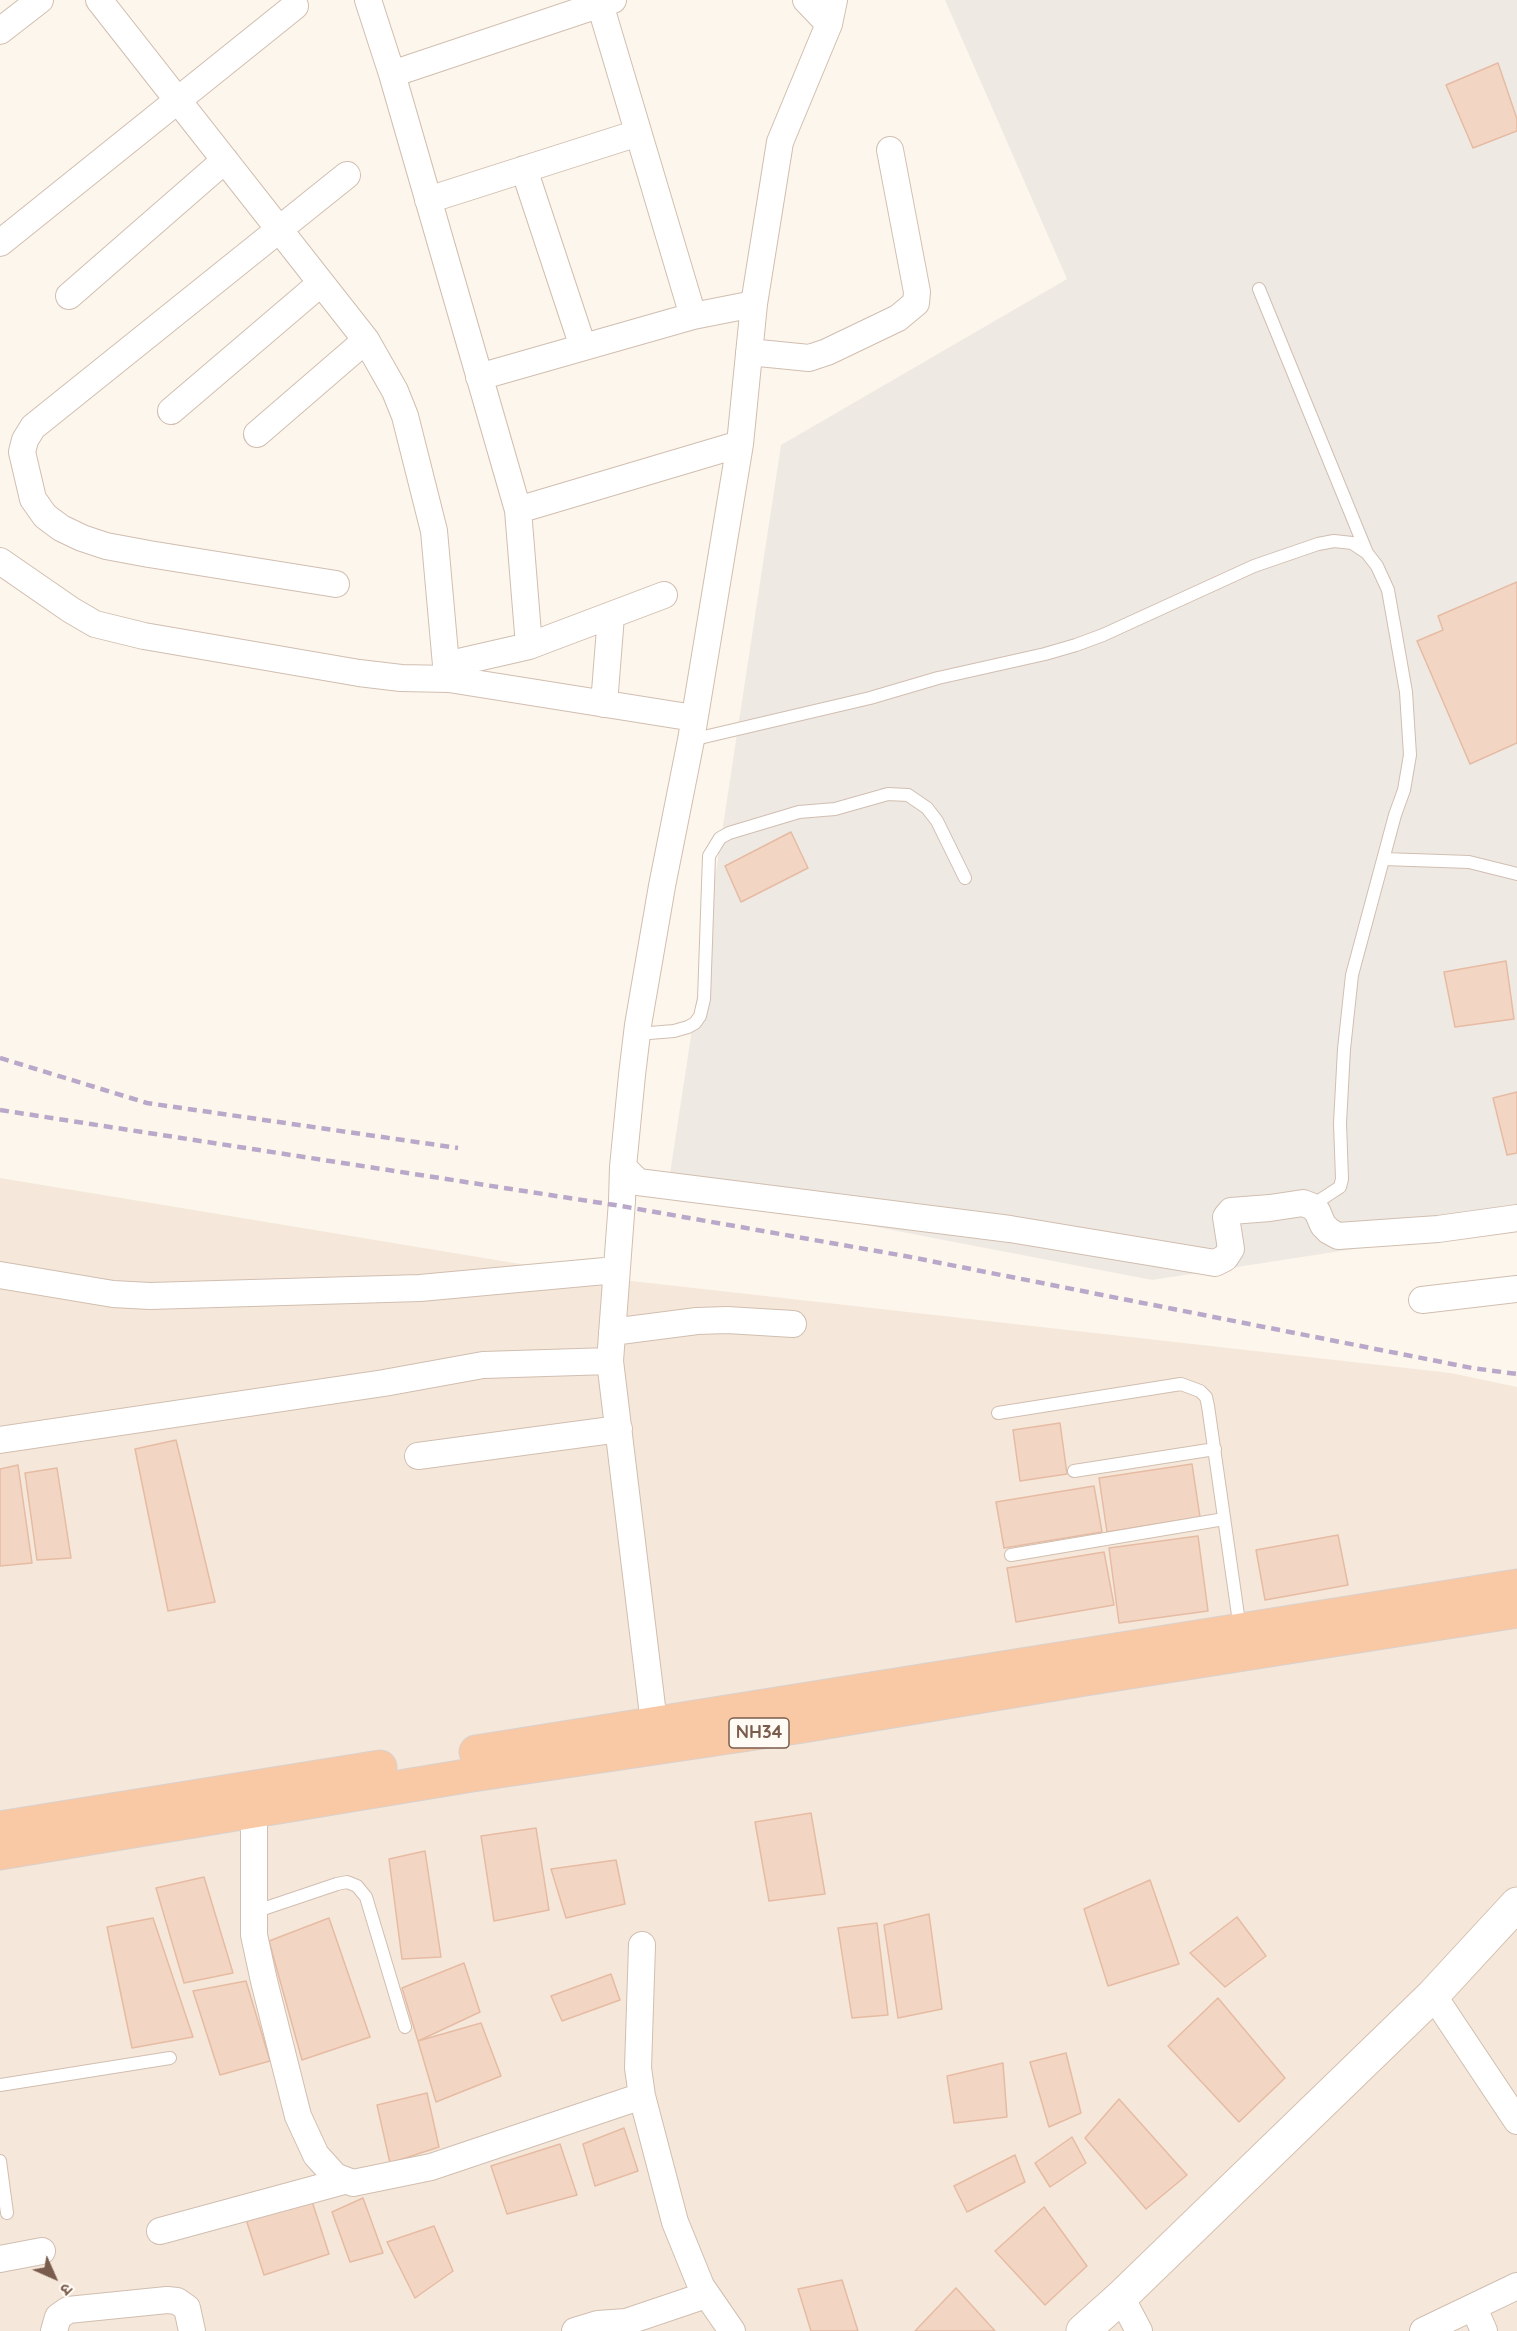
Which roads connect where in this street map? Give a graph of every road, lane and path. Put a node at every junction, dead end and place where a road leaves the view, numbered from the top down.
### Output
1 (40, 0) edge
2 (99, 0) edge
3 (368, 0) edge
4 (806, 0) edge
5 (606, 2) edge
6 (295, 6) dead end
7 (832, 12) edge
8 (0, 31) edge
9 (392, 74) junction
10 (177, 100) junction
11 (638, 133) junction
12 (890, 150) dead end
13 (225, 160) junction
14 (524, 170) junction
15 (347, 175) dead end
16 (428, 200) junction
17 (278, 229) junction
18 (0, 243) edge
19 (321, 283) junction
20 (1259, 289) dead end
21 (69, 296) dead end
22 (754, 304) junction
23 (693, 316) junction
24 (366, 340) junction
25 (583, 347) junction
26 (749, 352) junction
27 (479, 376) junction
28 (171, 411) dead end
29 (257, 434) dead end
30 (740, 444) junction
31 (518, 510) junction
32 (1367, 553) junction
33 (0, 561) edge
34 (336, 584) dead end
35 (664, 595) dead end
36 (611, 616) junction
37 (529, 646) junction
38 (447, 672) junction
39 (604, 704) junction
40 (693, 729) junction
41 (1383, 859) junction
42 (1517, 874) edge
43 (965, 878) dead end
44 (637, 1034) junction
45 (622, 1167) junction
46 (1311, 1206) junction
47 (1517, 1218) edge
48 (616, 1270) junction
49 (0, 1275) edge
50 (1517, 1289) edge
51 (1422, 1300) dead end
52 (793, 1324) dead end
53 (612, 1332) junction
54 (610, 1361) junction
55 (998, 1413) dead end
56 (619, 1429) junction
57 (0, 1440) edge
58 (1215, 1449) junction
59 (418, 1456) dead end
60 (1074, 1471) dead end
61 (1224, 1519) junction
62 (1011, 1555) dead end
63 (1517, 1586) edge
64 (1517, 1611) edge
65 (1240, 1631) junction
66 (654, 1735) junction
67 (254, 1812) junction
68 (0, 1828) edge
69 (0, 1853) edge
70 (1517, 1904) edge
71 (254, 1912) junction
72 (642, 1945) dead end
73 (1433, 1995) junction
74 (405, 2027) dead end
75 (170, 2058) dead end
76 (0, 2085) edge
77 (642, 2096) junction
78 (1517, 2121) edge
79 (0, 2161) edge
80 (344, 2181) junction
81 (7, 2213) dead end
82 (160, 2231) dead end
83 (42, 2251) dead end
84 (0, 2259) edge
85 (1517, 2286) edge
86 (706, 2295) junction
87 (1121, 2297) junction
88 (1479, 2320) edge
89 (54, 2331) edge
90 (192, 2331) edge
91 (574, 2331) edge
92 (732, 2331) edge
93 (1083, 2331) edge
94 (1139, 2331) edge
95 (1423, 2331) edge

1 - 8 street
2 - 10 street
3 - 9 street
4 - 7 street
5 - 9 street
5 - 11 street
6 - 10 street
7 - 22 street
9 - 16 street
10 - 13 street
10 - 18 street
11 - 14 street
11 - 23 street
12 - 26 street
13 - 17 street
13 - 21 street
14 - 16 street
14 - 25 street
15 - 17 street
16 - 27 street
17 - 19 street
17 - 34 street
19 - 24 street
19 - 28 street
20 - 32 lane
22 - 23 street
22 - 26 street
23 - 25 street
24 - 29 street
24 - 38 street
25 - 27 street
26 - 30 street
27 - 31 street
30 - 31 street
30 - 40 street
31 - 37 street
32 - 40 lane
32 - 41 lane
33 - 38 street
35 - 36 street
36 - 37 street
36 - 39 street
37 - 38 street
38 - 39 street
39 - 40 street
40 - 44 street
41 - 42 lane
41 - 46 lane
43 - 44 lane
44 - 45 street
45 - 46 street
45 - 48 street
46 - 47 street
48 - 49 street
48 - 53 street
50 - 51 street
52 - 53 street
53 - 54 street
54 - 56 street
54 - 57 street
55 - 58 lane
56 - 59 street
56 - 66 street
58 - 60 lane
58 - 61 lane
61 - 62 lane
61 - 65 lane
63 - 65 highway, NH34
64 - 66 highway, NH34
65 - 66 highway, NH34
66 - 67 highway, NH34
66 - 68 highway, NH34
67 - 69 highway, NH34
67 - 71 street
70 - 73 main road
71 - 74 lane
71 - 80 street
72 - 77 street
73 - 78 street
73 - 87 main road
75 - 76 lane
77 - 80 street
77 - 86 street
79 - 81 lane
80 - 82 street
83 - 84 street
85 - 88 street
86 - 91 street
86 - 92 street
87 - 93 main road
87 - 94 street
88 - 95 street
89 - 90 street

